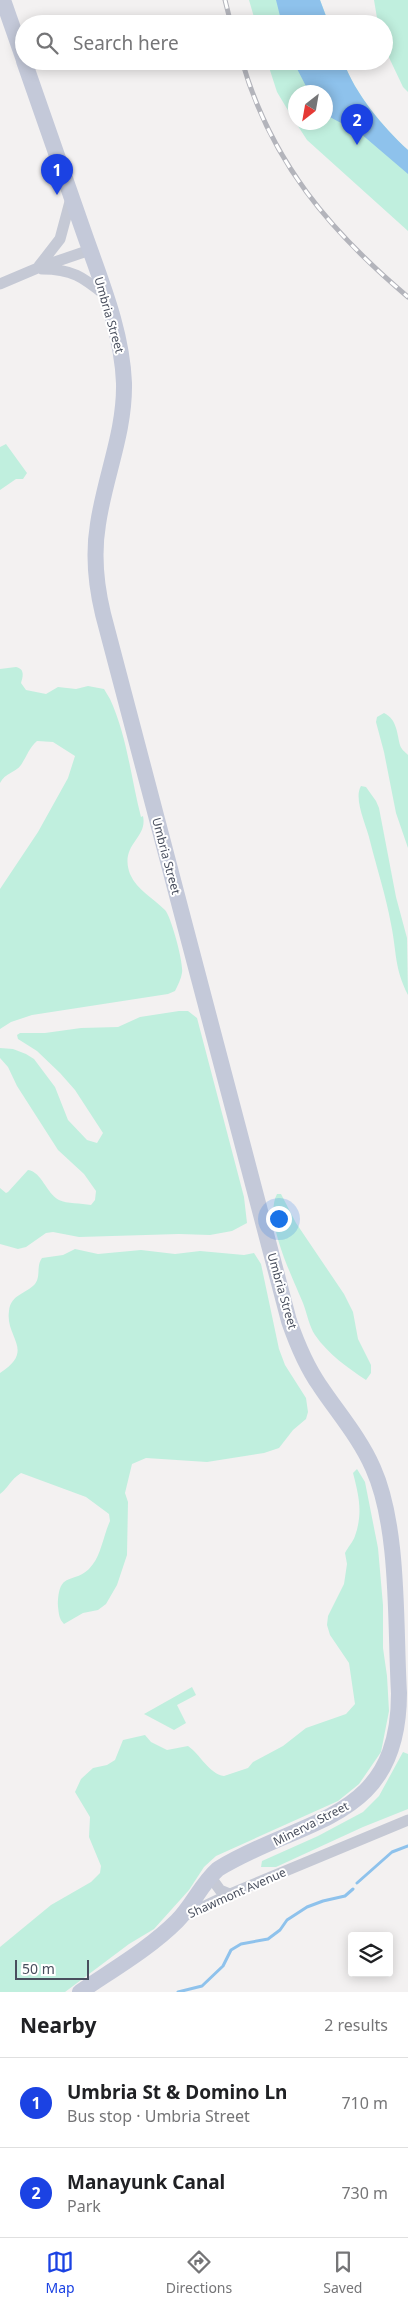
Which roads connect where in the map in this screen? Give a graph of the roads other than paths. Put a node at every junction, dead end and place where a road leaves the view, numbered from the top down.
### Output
1 (3, 0) edge
2 (15, 35) edge
3 (27, 70) edge
4 (71, 198) junction
5 (90, 250) junction
6 (36, 268) junction
7 (0, 284) edge
8 (105, 295) junction
9 (396, 1637) joint
10 (408, 1820) edge
11 (210, 1876) junction
12 (230, 1894) junction
13 (178, 1919) junction
14 (80, 1992) edge

1 - 2 main road, Umbria Street
3 - 4 main road, Umbria Street
4 - 5 main road, Umbria Street
4 - 6 street
5 - 6 street
5 - 8 main road, Umbria Street
6 - 7 street
6 - 8 street
8 - 9 main road, Umbria Street
9 - 11 main road, Minerva Street
10 - 12 street, Shawmont Avenue
11 - 12 street
11 - 13 main road, Minerva Street
12 - 13 street, Shawmont Avenue
13 - 14 main road, Shawmont Avenue

